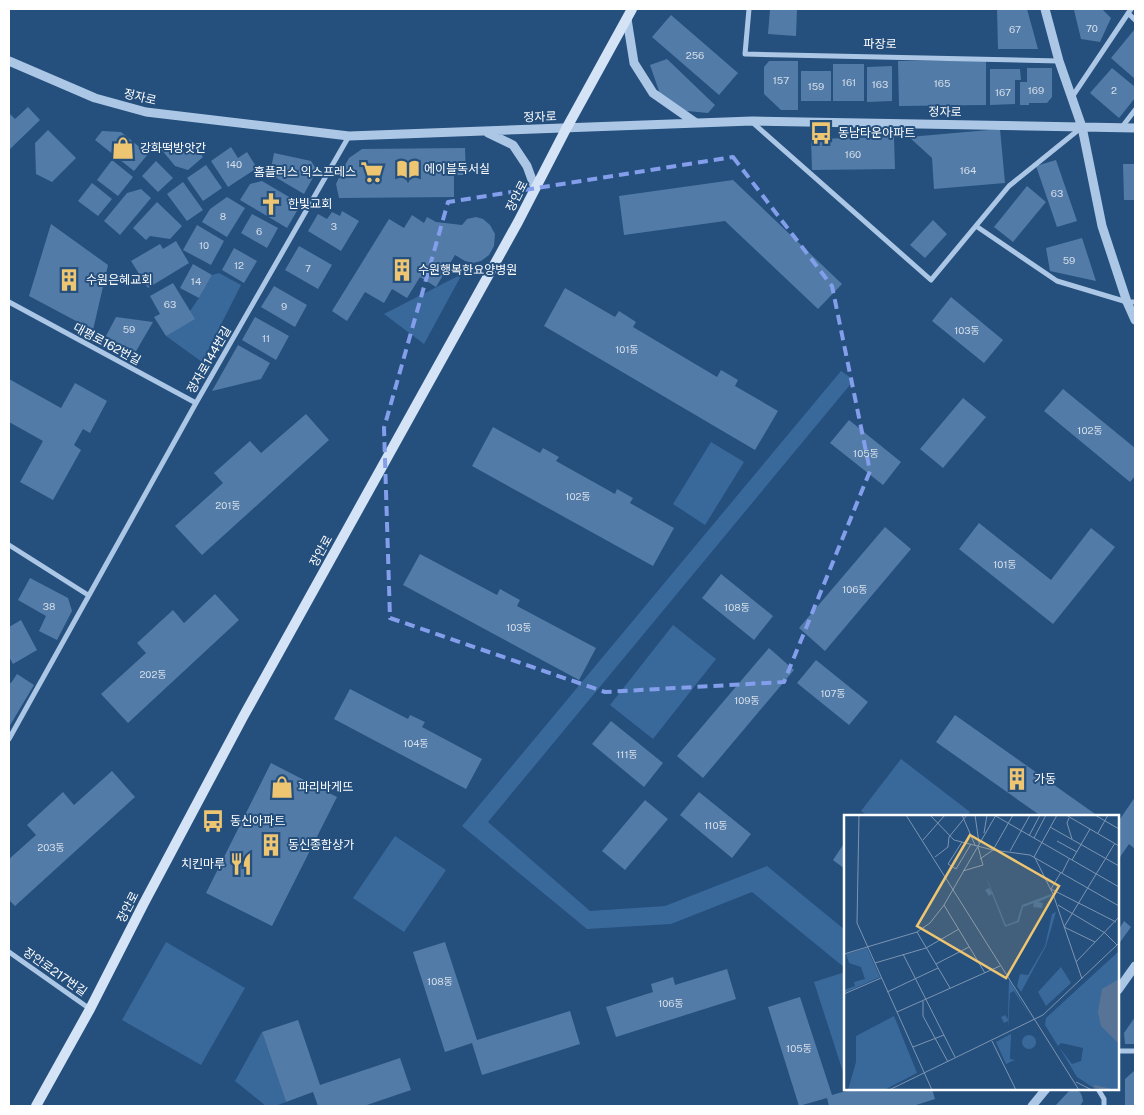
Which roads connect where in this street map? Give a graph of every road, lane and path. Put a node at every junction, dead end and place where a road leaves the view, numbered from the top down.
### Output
1 (632, 9) edge
2 (749, 9) edge
3 (1045, 9) edge
4 (1129, 11) edge
5 (627, 19) junction
6 (1135, 20) edge
7 (9, 61) edge
8 (1060, 61) junction
9 (1072, 97) junction
10 (1135, 110) edge
11 (752, 121) junction
12 (696, 123) junction
13 (1082, 127) junction
14 (1121, 127) junction
15 (566, 128) junction
16 (1135, 128) edge
17 (486, 131) junction
18 (349, 136) junction
19 (535, 188) junction
20 (976, 226) junction
21 (9, 302) edge
22 (1131, 302) edge
23 (1135, 320) edge
24 (196, 402) junction
25 (9, 545) edge
26 (88, 596) junction
27 (9, 739) edge
28 (9, 952) edge
29 (1135, 966) edge
30 (1119, 989) edge
31 (90, 1009) junction
32 (1119, 1051) edge
33 (1135, 1051) edge
34 (1045, 1090) edge
35 (1099, 1090) edge
36 (36, 1106) edge
37 (1032, 1106) edge
38 (1104, 1106) edge

1 - 5 main road, 장안로
2 - 8 street, 파장로
3 - 8 street
4 - 6 street
4 - 9 street
5 - 12 street
5 - 15 main road, 장안로
7 - 18 street, 정자로
8 - 9 street
9 - 13 street
10 - 14 street
11 - 12 street, 정자로
11 - 13 street, 정자로
11 - 20 street
12 - 15 street, 정자로
13 - 14 street, 정자로
13 - 20 street
13 - 22 street
14 - 16 street, 정자로
15 - 17 street, 정자로
15 - 19 main road, 장안로
17 - 18 street, 정자로
17 - 19 street
18 - 24 street, 정자로144번길
19 - 31 main road, 장안로
20 - 22 street
21 - 24 street, 대평로162번길
22 - 23 street
24 - 26 street, 정자로144번길
25 - 26 street
26 - 27 street, 정자로144번길
28 - 31 street, 장안로217번길
29 - 30 street
31 - 36 main road, 장안로
32 - 33 street
34 - 37 street
35 - 38 street

